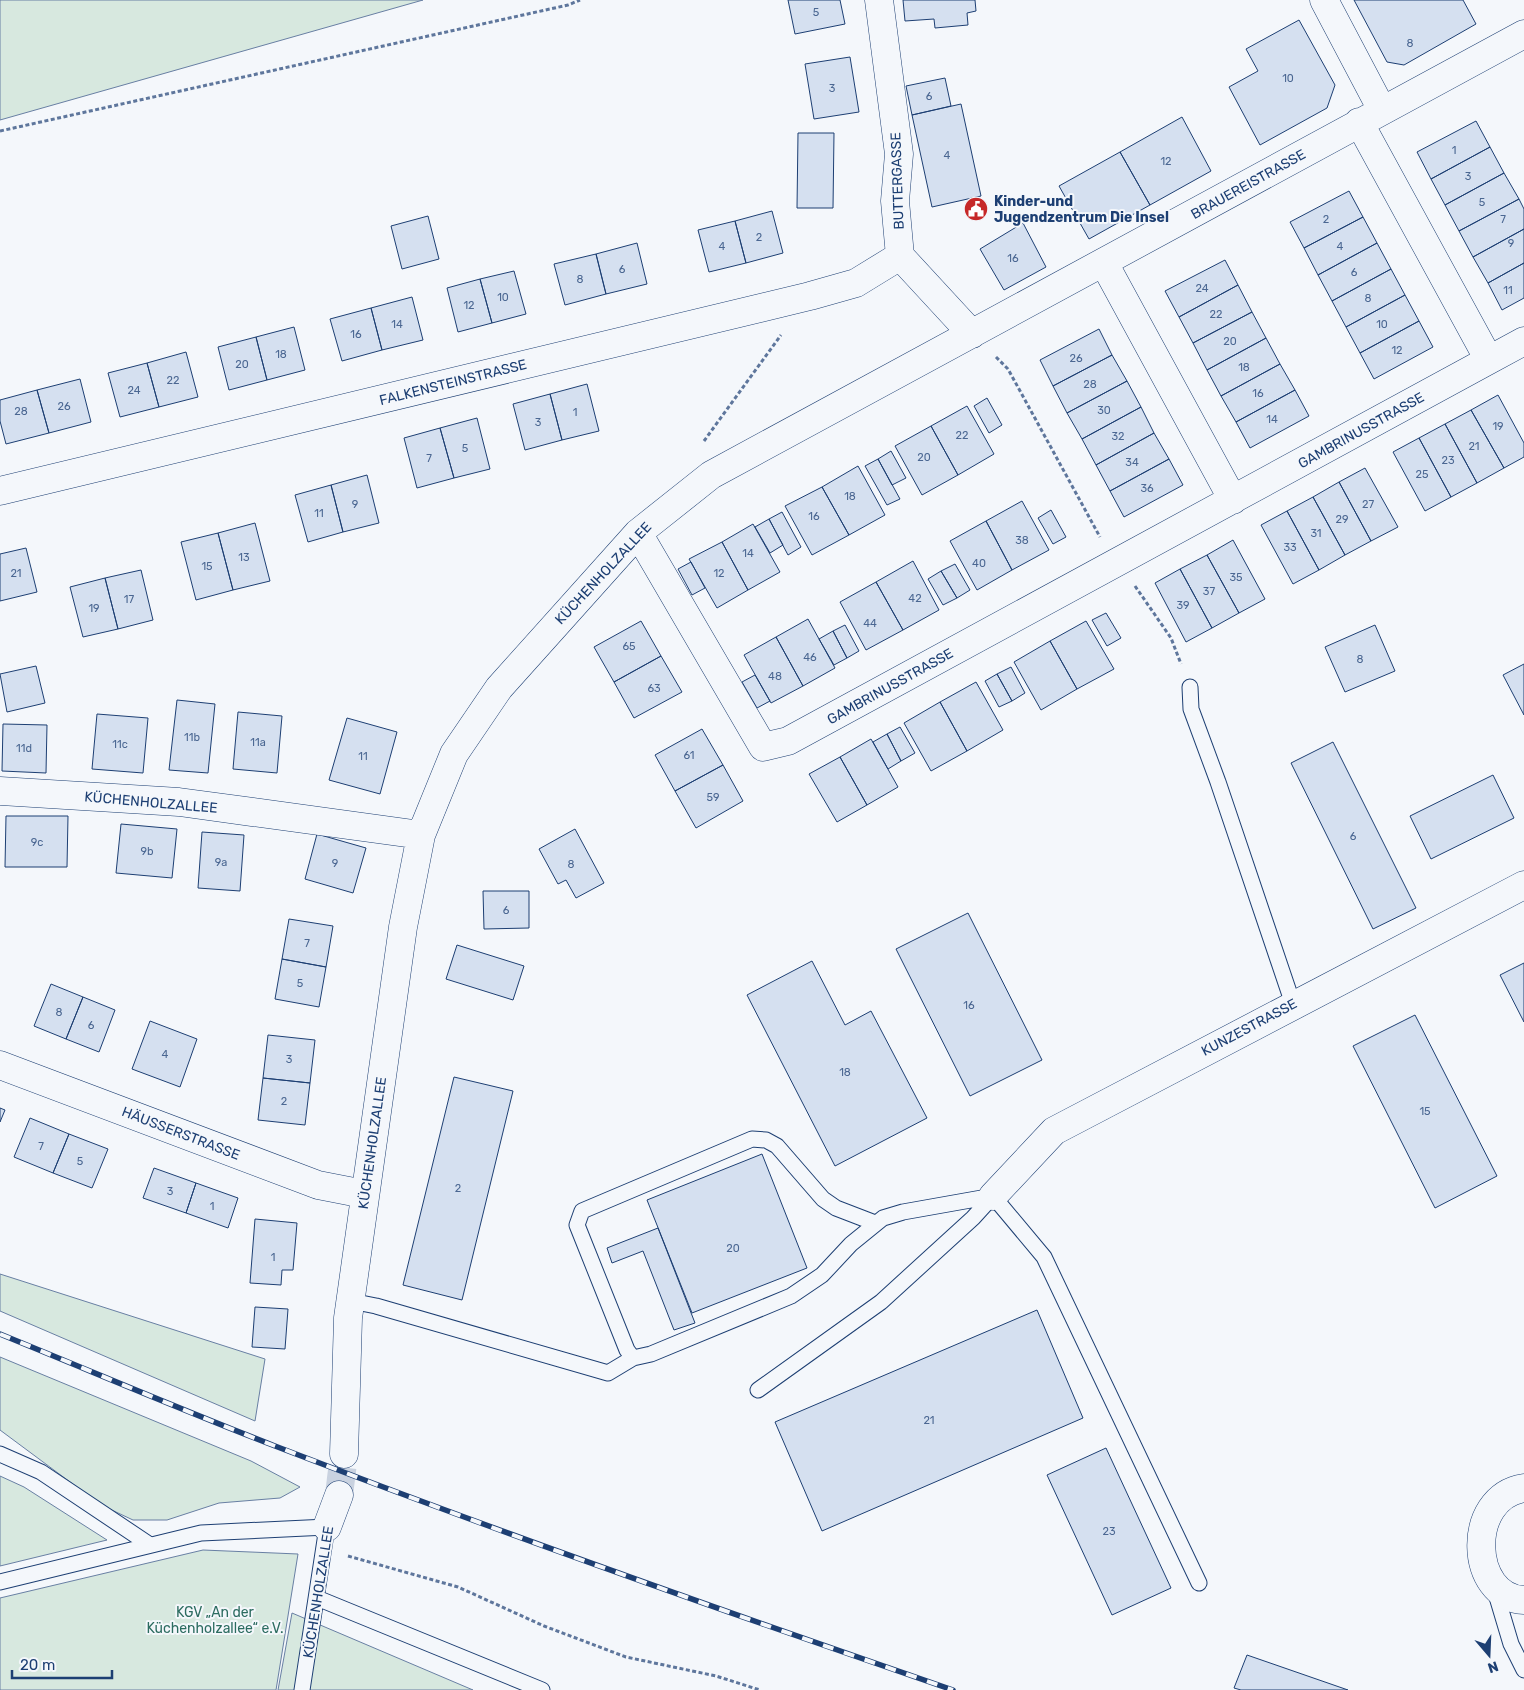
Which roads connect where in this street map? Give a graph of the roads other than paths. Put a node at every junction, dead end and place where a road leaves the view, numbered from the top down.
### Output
1 (879, 0) edge
2 (1324, 0) edge
3 (1524, 34) edge
4 (1371, 116) junction
5 (900, 256) junction
6 (1104, 263) junction
7 (972, 334) junction
8 (1524, 341) edge
9 (1489, 360) junction
10 (0, 491) edge
11 (1233, 500) junction
12 (638, 533) junction
13 (1190, 687) road end
14 (0, 791) edge
15 (421, 835) junction
16 (1524, 885) edge
17 (1293, 1004) junction
18 (0, 1065) edge
19 (364, 1194) junction
20 (993, 1196) junction
21 (876, 1223) junction
22 (351, 1301) junction
23 (633, 1358) junction
24 (758, 1390) dead end
25 (0, 1454) edge
26 (344, 1454) tunnel mouth
27 (1524, 1488) edge
28 (339, 1495) tunnel mouth
29 (326, 1539) junction
30 (150, 1545) junction
31 (0, 1582) edge
32 (1199, 1583) dead end
33 (1492, 1583) junction
34 (317, 1598) junction
35 (1524, 1600) edge
36 (1524, 1670) edge
37 (302, 1690) edge
38 (542, 1690) edge

1 - 5 street, BUTTERGASSE
2 - 4 street
3 - 4 street, BRAUEREISTRASSE
4 - 6 street, BRAUEREISTRASSE
4 - 9 street
5 - 7 street
5 - 10 street, FALKENSTEINSTRASSE
6 - 7 street, BRAUEREISTRASSE
6 - 11 street
7 - 12 street, KÜCHENHOLZALLEE
8 - 9 street, GAMBRINUSSTRASSE
9 - 11 street, GAMBRINUSSTRASSE
11 - 12 street, GAMBRINUSSTRASSE
12 - 15 street, KÜCHENHOLZALLEE
13 - 17 lane
14 - 15 street, KÜCHENHOLZALLEE
15 - 19 street, KÜCHENHOLZALLEE
16 - 17 street, KUNZESTRASSE
17 - 20 street, KUNZESTRASSE
18 - 19 street, HÄUSSERSTRASSE
19 - 22 street, KÜCHENHOLZALLEE
20 - 21 lane
20 - 24 lane
20 - 32 lane
21 - 23 lane
21 - 23 lane
22 - 23 lane
22 - 26 street, KÜCHENHOLZALLEE
25 - 30 lane
27 - 33 street
28 - 29 street, KÜCHENHOLZALLEE
29 - 30 lane
29 - 34 lane, KÜCHENHOLZALLEE
30 - 31 lane
33 - 35 street
33 - 36 lane
34 - 37 lane, KÜCHENHOLZALLEE
34 - 38 lane

